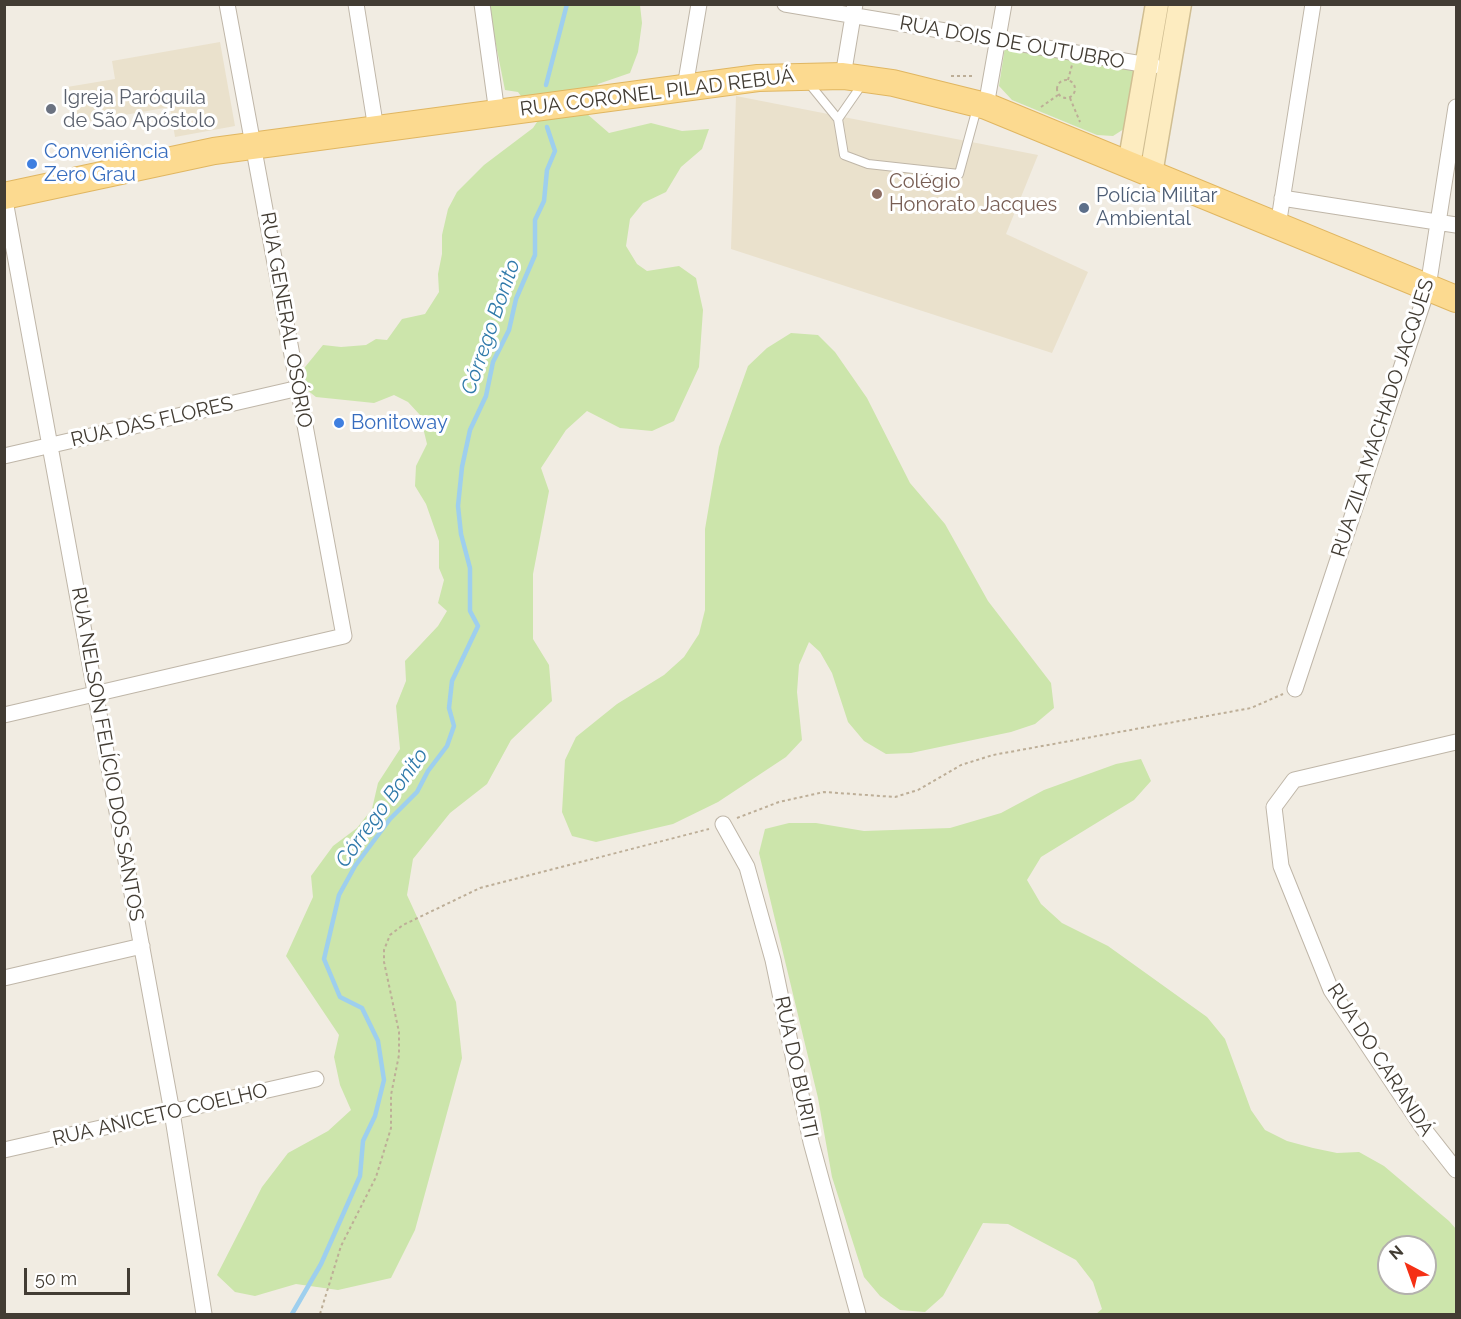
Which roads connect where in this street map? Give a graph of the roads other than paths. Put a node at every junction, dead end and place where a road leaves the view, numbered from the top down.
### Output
1 (227, 4) edge
2 (356, 4) edge
3 (482, 4) edge
4 (699, 4) edge
5 (785, 4) edge
6 (1004, 4) edge
7 (1157, 4) edge
8 (1180, 4) edge
9 (1313, 4) edge
10 (854, 10) edge
11 (997, 40) junction
12 (1146, 65) junction
13 (1169, 69) junction
14 (802, 75) junction
15 (854, 78) junction
16 (685, 87) junction
17 (982, 105) junction
18 (1456, 107) edge
19 (496, 113) junction
20 (838, 119) junction
21 (376, 129) junction
22 (254, 146) junction
23 (1140, 169) junction
24 (5, 196) edge
25 (1282, 198) junction
26 (1438, 222) junction
27 (1456, 225) edge
28 (1278, 226) junction
29 (1428, 287) junction
30 (1456, 299) edge
31 (298, 388) junction
32 (51, 446) junction
33 (4, 456) edge
34 (1295, 689) road end
35 (96, 693) junction
36 (4, 715) edge
37 (1456, 742) edge
38 (723, 824) road end
39 (142, 946) junction
40 (4, 978) edge
41 (316, 1079) dead end
42 (172, 1112) junction
43 (4, 1150) edge
44 (1456, 1170) edge
45 (861, 1313) edge
46 (204, 1314) edge

1 - 22 street, RUA GENERAL OSÓRIO
2 - 21 street
3 - 19 street
4 - 16 street
5 - 10 street, RUA DOIS DE OUTUBRO
6 - 11 street
7 - 12 street
8 - 13 street
9 - 25 street
10 - 11 street, RUA DOIS DE OUTUBRO
10 - 15 street
11 - 12 street, RUA DOIS DE OUTUBRO
11 - 17 street
12 - 13 street, RUA DOIS DE OUTUBRO
12 - 23 street
13 - 23 street
14 - 15 main road, RUA CORONEL PILAD REBUÁ
14 - 16 main road, RUA CORONEL PILAD REBUÁ
14 - 20 lane
15 - 17 main road, RUA CORONEL PILAD REBUÁ
15 - 20 lane
16 - 19 main road, RUA CORONEL PILAD REBUÁ
17 - 20 lane
17 - 23 main road, RUA CORONEL PILAD REBUÁ
18 - 26 street, RUA ZILA MACHADO JACQUES
19 - 21 main road, RUA CORONEL PILAD REBUÁ
21 - 22 main road, RUA CORONEL PILAD REBUÁ
22 - 24 main road, RUA CORONEL PILAD REBUÁ
22 - 31 street, RUA GENERAL OSÓRIO
23 - 28 main road, RUA CORONEL PILAD REBUÁ
24 - 32 street, RUA NELSON FELÍCIO DOS SANTOS
25 - 26 street
25 - 28 street
26 - 27 street
26 - 29 street, RUA ZILA MACHADO JACQUES
28 - 29 main road, RUA CORONEL PILAD REBUÁ
29 - 30 main road, RUA CORONEL PILAD REBUÁ
29 - 34 street, RUA ZILA MACHADO JACQUES
31 - 32 street, RUA DAS FLORES
31 - 35 street, RUA GENERAL OSÓRIO
32 - 33 street, RUA DAS FLORES
32 - 35 street, RUA NELSON FELÍCIO DOS SANTOS
35 - 36 street
35 - 39 street, RUA NELSON FELÍCIO DOS SANTOS
37 - 44 street, RUA DO CARANDÁ
38 - 45 street, RUA DO BURITI
39 - 40 street
39 - 42 street, RUA NELSON FELÍCIO DOS SANTOS
41 - 42 street, RUA ANICETO COELHO
42 - 43 street, RUA ANICETO COELHO
42 - 46 street, RUA NELSON FELÍCIO DOS SANTOS

